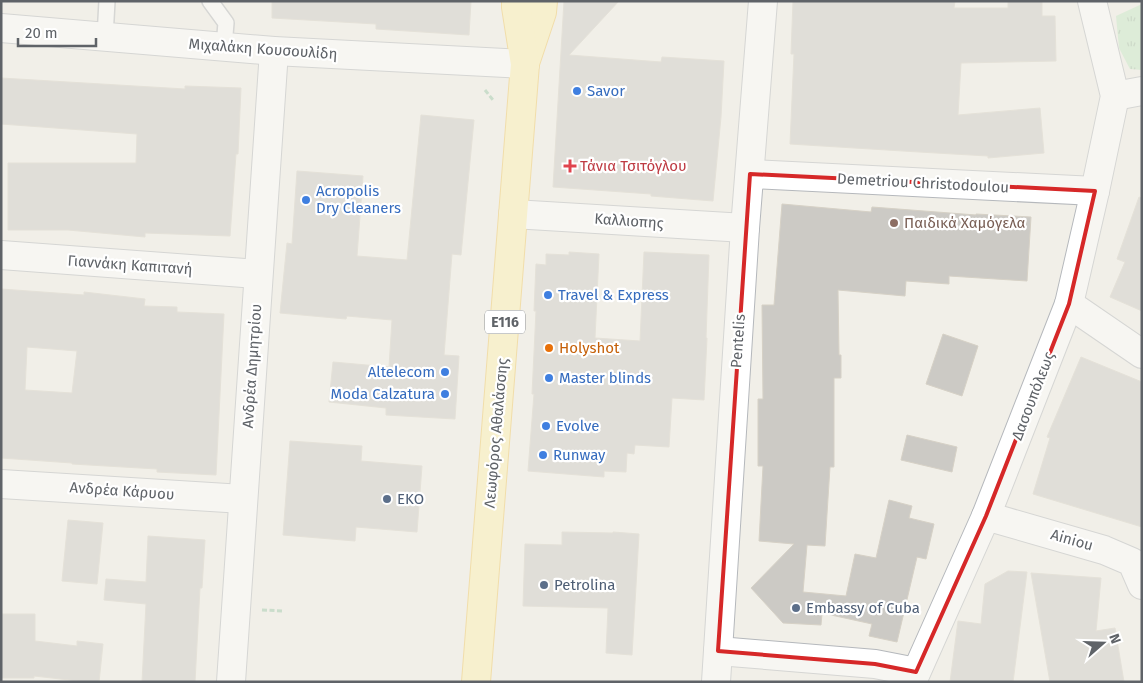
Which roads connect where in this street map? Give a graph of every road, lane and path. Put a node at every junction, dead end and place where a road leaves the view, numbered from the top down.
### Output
1 (107, 1) edge
2 (210, 1) edge
3 (516, 1) edge
4 (543, 1) edge
5 (763, 1) edge
6 (1092, 1) edge
7 (1, 28) edge
8 (105, 36) junction
9 (224, 46) junction
10 (274, 51) junction
11 (525, 64) junction
12 (486, 90) dead end
13 (1142, 91) edge
14 (1115, 96) junction
15 (493, 100) dead end
16 (750, 174) junction
17 (1096, 191) junction
18 (513, 214) junction
19 (745, 228) junction
20 (1, 255) edge
21 (258, 274) junction
22 (1069, 304) junction
23 (1142, 354) edge
24 (1, 484) edge
25 (243, 499) junction
26 (986, 516) junction
27 (1142, 585) edge
28 (718, 652) junction
29 (914, 677) edge
30 (231, 682) edge
31 (476, 682) edge
32 (716, 682) edge

1 - 8 lane
2 - 9 lane
3 - 11 main road, Λεωφόρος Αθαλάσσης / E116
4 - 11 main road, Λεωφόρος Αθαλάσσης / E116
5 - 16 street, Pentelis
6 - 14 street, Δασουπόλεως
7 - 8 street, Μιχαλάκη Κουσουλίδη
8 - 9 street, Μιχαλάκη Κουσουλίδη
9 - 10 street, Μιχαλάκη Κουσουλίδη
10 - 11 street, Μιχαλάκη Κουσουλίδη
10 - 21 street, Ανδρέα Δημητρίου
11 - 18 main road, Λεωφόρος Αθαλάσσης / E116
12 - 15 path
13 - 14 street
14 - 17 street, Δασουπόλεως
16 - 17 street, Demetriou Christodoulou
16 - 19 street, Pentelis
17 - 22 street, Δασουπόλεως
18 - 19 street, Καλλιοπης
18 - 31 main road, Λεωφόρος Αθαλάσσης / E116
19 - 28 street, Pentelis
20 - 21 street, Γιαννάκη Καπιτανή
21 - 25 street, Ανδρέα Δημητρίου
22 - 23 street
22 - 26 street, Δασουπόλεως
24 - 25 street, Ανδρέα Κάρυου
25 - 30 street, Ανδρέα Δημητρίου
26 - 27 street, Ainiou
26 - 29 street, Δασουπόλεως
28 - 29 street
28 - 32 street, Pentelis

